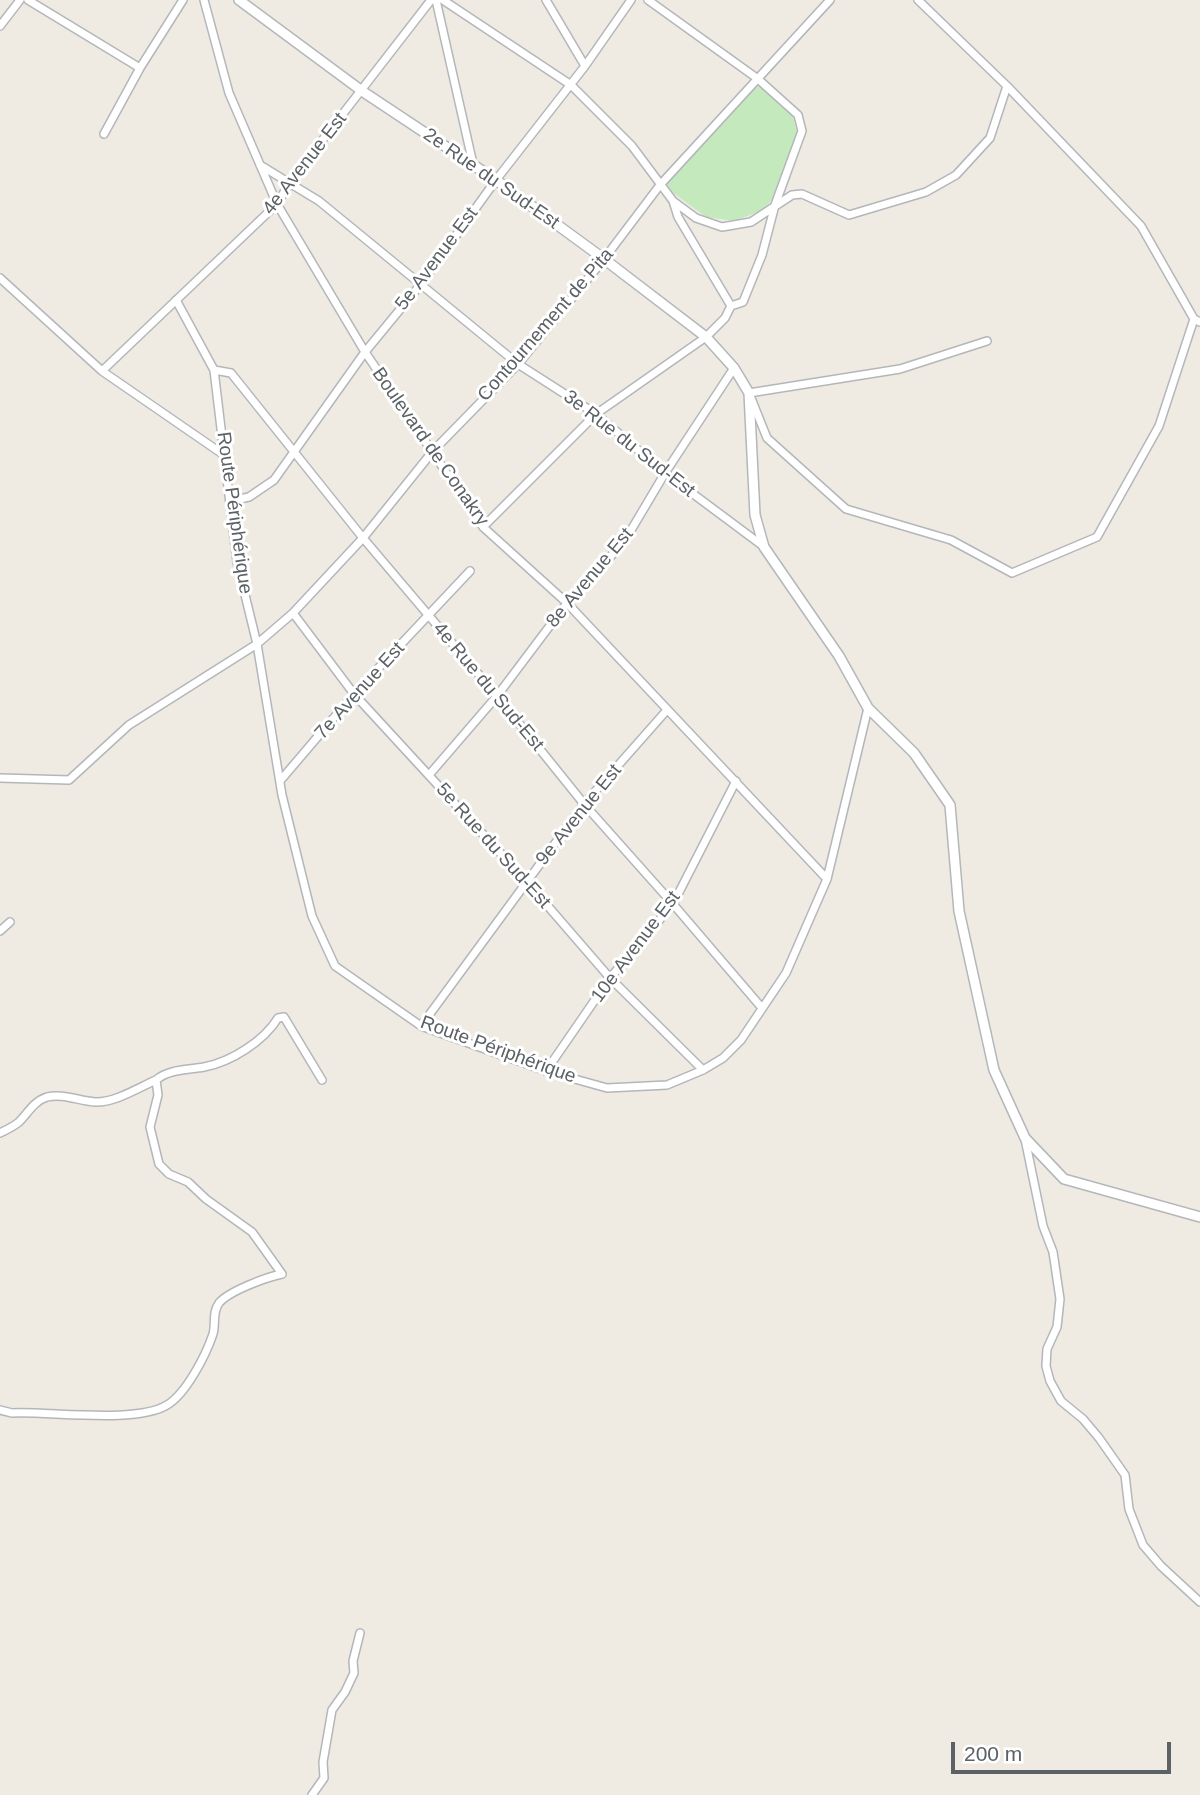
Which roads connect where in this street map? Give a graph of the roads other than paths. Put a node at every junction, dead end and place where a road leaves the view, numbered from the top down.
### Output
1 (20, 0) edge
2 (28, 0) edge
3 (183, 0) edge
4 (204, 0) edge
5 (239, 0) edge
6 (431, 0) edge
7 (436, 0) edge
8 (443, 0) edge
9 (547, 0) edge
10 (631, 0) edge
11 (648, 0) edge
12 (830, 0) edge
13 (918, 0) edge
14 (0, 26) edge
15 (585, 66) junction
16 (140, 68) junction
17 (758, 79) junction
18 (571, 85) junction
19 (1007, 86) junction
20 (362, 91) junction
21 (104, 134) dead end
22 (260, 164) junction
23 (473, 164) junction
24 (496, 180) junction
25 (290, 182) junction
26 (660, 185) junction
27 (673, 201) junction
28 (277, 204) junction
29 (775, 205) junction
30 (604, 259) junction
31 (0, 278) edge
32 (421, 284) junction
33 (176, 300) junction
34 (731, 306) junction
35 (1197, 321) edge
36 (706, 337) junction
37 (987, 341) dead end
38 (365, 352) junction
39 (517, 363) junction
40 (734, 368) junction
41 (214, 370) junction
42 (102, 371) junction
43 (749, 393) junction
44 (596, 414) junction
45 (294, 450) junction
46 (433, 451) junction
47 (224, 455) junction
48 (666, 473) junction
49 (230, 501) junction
50 (483, 527) junction
51 (363, 538) junction
52 (764, 547) junction
53 (470, 571) dead end
54 (567, 603) junction
55 (293, 613) junction
56 (429, 617) junction
57 (257, 644) junction
58 (354, 694) junction
59 (497, 696) junction
60 (868, 708) junction
61 (667, 710) junction
62 (429, 775) junction
63 (0, 778) edge
64 (280, 781) junction
65 (736, 781) junction
66 (584, 804) junction
67 (827, 879) junction
68 (527, 882) junction
69 (673, 904) junction
70 (10, 922) dead end
71 (0, 931) edge
72 (610, 978) junction
73 (762, 1008) junction
74 (421, 1026) junction
75 (546, 1070) junction
76 (703, 1070) junction
77 (156, 1080) junction
78 (322, 1080) dead end
79 (0, 1133) edge
80 (1025, 1138) junction
81 (1200, 1217) edge
82 (0, 1410) edge
83 (1200, 1602) edge
84 (360, 1633) dead end
85 (312, 1795) edge

1 - 14 street
2 - 16 street
3 - 16 street
4 - 22 street, Boulevard de Conakry
5 - 20 street, 2e Rue du Sud-Est
6 - 20 street, 4e Avenue Est
7 - 23 street
8 - 18 street
9 - 15 street
10 - 15 street, 5e Avenue Est
11 - 17 street
12 - 17 street, Contournement de Pita
13 - 19 street
15 - 18 street, 5e Avenue Est
16 - 21 street
17 - 26 street, Contournement de Pita
17 - 29 street
18 - 24 street, 5e Avenue Est
18 - 26 street
19 - 29 street
19 - 35 street
20 - 23 street, 2e Rue du Sud-Est
20 - 25 street, 4e Avenue Est
22 - 25 street, 3e Rue du Sud-Est
22 - 28 street, Boulevard de Conakry
23 - 24 street, 2e Rue du Sud-Est
24 - 30 street, 2e Rue du Sud-Est
24 - 32 street, 5e Avenue Est
25 - 28 street, 4e Avenue Est
25 - 32 street, 3e Rue du Sud-Est
26 - 27 street
26 - 30 street, Contournement de Pita
27 - 29 street
27 - 34 street
28 - 33 street, 4e Avenue Est
28 - 38 street, Boulevard de Conakry
29 - 34 street
30 - 36 street, 2e Rue du Sud-Est
30 - 39 street, Contournement de Pita
31 - 42 street
32 - 38 street, 5e Avenue Est
32 - 39 street, 3e Rue du Sud-Est
33 - 41 street, Route Périphérique
33 - 42 street, 4e Avenue Est
34 - 36 street
35 - 43 street
36 - 40 street, 2e Rue du Sud-Est
36 - 44 street
37 - 43 street
38 - 45 street, 5e Avenue Est
38 - 46 street, Boulevard de Conakry
39 - 44 street, 3e Rue du Sud-Est
39 - 46 street, Contournement de Pita
40 - 43 street, 2e Rue du Sud-Est
40 - 48 street, 8e Avenue Est
41 - 45 street, 4e Rue du Sud-Est
41 - 47 street, Route Périphérique
42 - 47 street
43 - 52 street
44 - 48 street, 3e Rue du Sud-Est
44 - 50 street
45 - 49 street, 5e Avenue Est
45 - 51 street, 4e Rue du Sud-Est
46 - 50 street, Boulevard de Conakry
46 - 51 street, Contournement de Pita
47 - 49 street, Route Périphérique
48 - 52 street, 3e Rue du Sud-Est
48 - 54 street, 8e Avenue Est
49 - 57 street, Route Périphérique
50 - 54 street, Boulevard de Conakry
51 - 55 street, Contournement de Pita
51 - 56 street, 4e Rue du Sud-Est
52 - 60 street
53 - 56 street, 7e Avenue Est
54 - 59 street, 8e Avenue Est
54 - 61 street, Boulevard de Conakry
55 - 57 street, Contournement de Pita
55 - 58 street, 5e Rue du Sud-Est
56 - 58 street, 7e Avenue Est
56 - 59 street, 4e Rue du Sud-Est
57 - 63 street, Contournement de Pita
57 - 64 street, Route Périphérique
58 - 62 street, 5e Rue du Sud-Est
58 - 64 street, 7e Avenue Est
59 - 62 street, 8e Avenue Est
59 - 66 street, 4e Rue du Sud-Est
60 - 67 street, Route Périphérique
60 - 80 street
61 - 65 street, Boulevard de Conakry
61 - 66 street, 9e Avenue Est
62 - 68 street, 5e Rue du Sud-Est
64 - 74 street, Route Périphérique
65 - 67 street, Boulevard de Conakry
65 - 69 street, 10e Avenue Est
66 - 68 street, 9e Avenue Est
66 - 69 street, 4e Rue du Sud-Est
67 - 73 street, Route Périphérique
68 - 72 street, 5e Rue du Sud-Est
68 - 74 street, 9e Avenue Est
69 - 72 street, 10e Avenue Est
69 - 73 street, 4e Rue du Sud-Est
70 - 71 street
72 - 75 street, 10e Avenue Est
72 - 76 street, 5e Rue du Sud-Est
73 - 76 street, Route Périphérique
74 - 75 street, Route Périphérique
75 - 76 street, Route Périphérique
77 - 78 street
77 - 79 street
77 - 82 street
80 - 81 street
80 - 83 street
84 - 85 street

